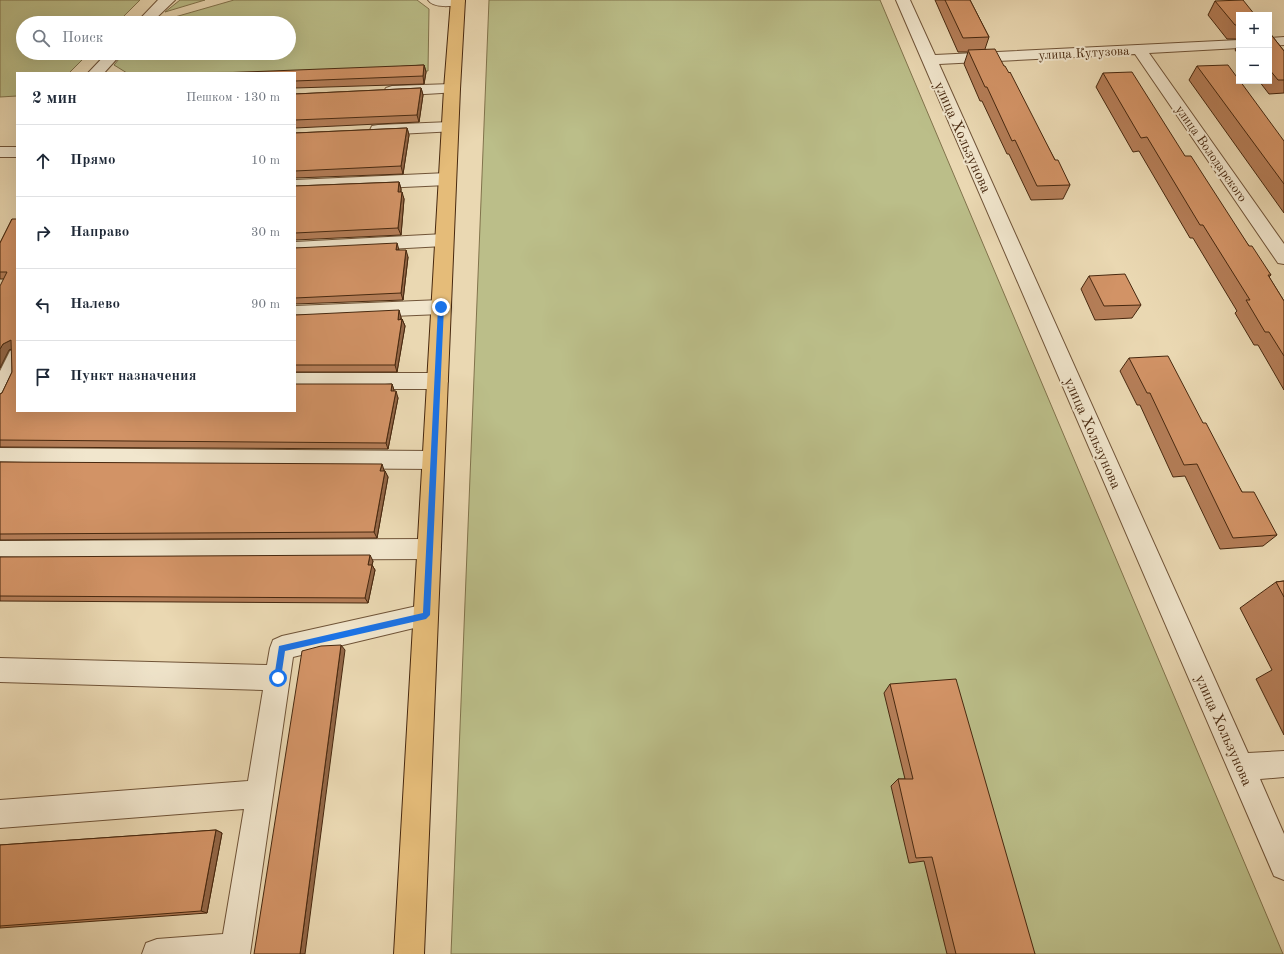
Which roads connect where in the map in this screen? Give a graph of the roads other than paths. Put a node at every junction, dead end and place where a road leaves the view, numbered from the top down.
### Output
1 (168, 0) edge
2 (435, 0) edge
3 (458, 0) edge
4 (903, 0) edge
5 (150, 16) edge
6 (1284, 41) edge
7 (1272, 42) edge
8 (1236, 44) edge
9 (1139, 49) junction
10 (108, 60) edge
11 (929, 60) junction
12 (97, 72) edge
13 (452, 89) junction
14 (381, 92) edge
15 (450, 127) junction
16 (365, 131) edge
17 (0, 152) edge
18 (16, 152) edge
19 (447, 179) junction
20 (296, 186) edge
21 (444, 240) junction
22 (296, 248) edge
23 (1284, 258) edge
24 (441, 307) junction
25 (296, 313) edge
26 (16, 359) edge
27 (296, 381) edge
28 (438, 381) junction
29 (7, 386) edge
30 (0, 457) edge
31 (433, 460) junction
32 (429, 548) junction
33 (0, 550) edge
34 (426, 615) junction
35 (0, 670) edge
36 (278, 678) junction
37 (1284, 764) edge
38 (1240, 767) junction
39 (259, 794) junction
40 (0, 814) edge
41 (1284, 866) edge
42 (235, 951) edge
43 (157, 954) edge
44 (409, 954) edge

1 - 5 street
2 - 3 street
3 - 13 main road
4 - 11 street, улица Хользунова
6 - 7 street
8 - 9 street, улица Кутузова
9 - 11 street, улица Кутузова
9 - 23 street, улица Володарского
10 - 12 street
11 - 38 street, улица Хользунова
13 - 14 street
13 - 15 main road
15 - 16 street
15 - 19 main road
17 - 18 street
19 - 20 street
19 - 21 main road
21 - 22 street
21 - 24 main road
24 - 25 street
24 - 28 main road
26 - 29 street
27 - 28 street
28 - 31 main road
30 - 31 street
31 - 32 main road
32 - 33 street
32 - 34 main road
34 - 36 street
34 - 44 main road
35 - 36 street
36 - 39 street
37 - 38 street
38 - 41 street, улица Хользунова
39 - 40 street
39 - 42 street
42 - 43 street

